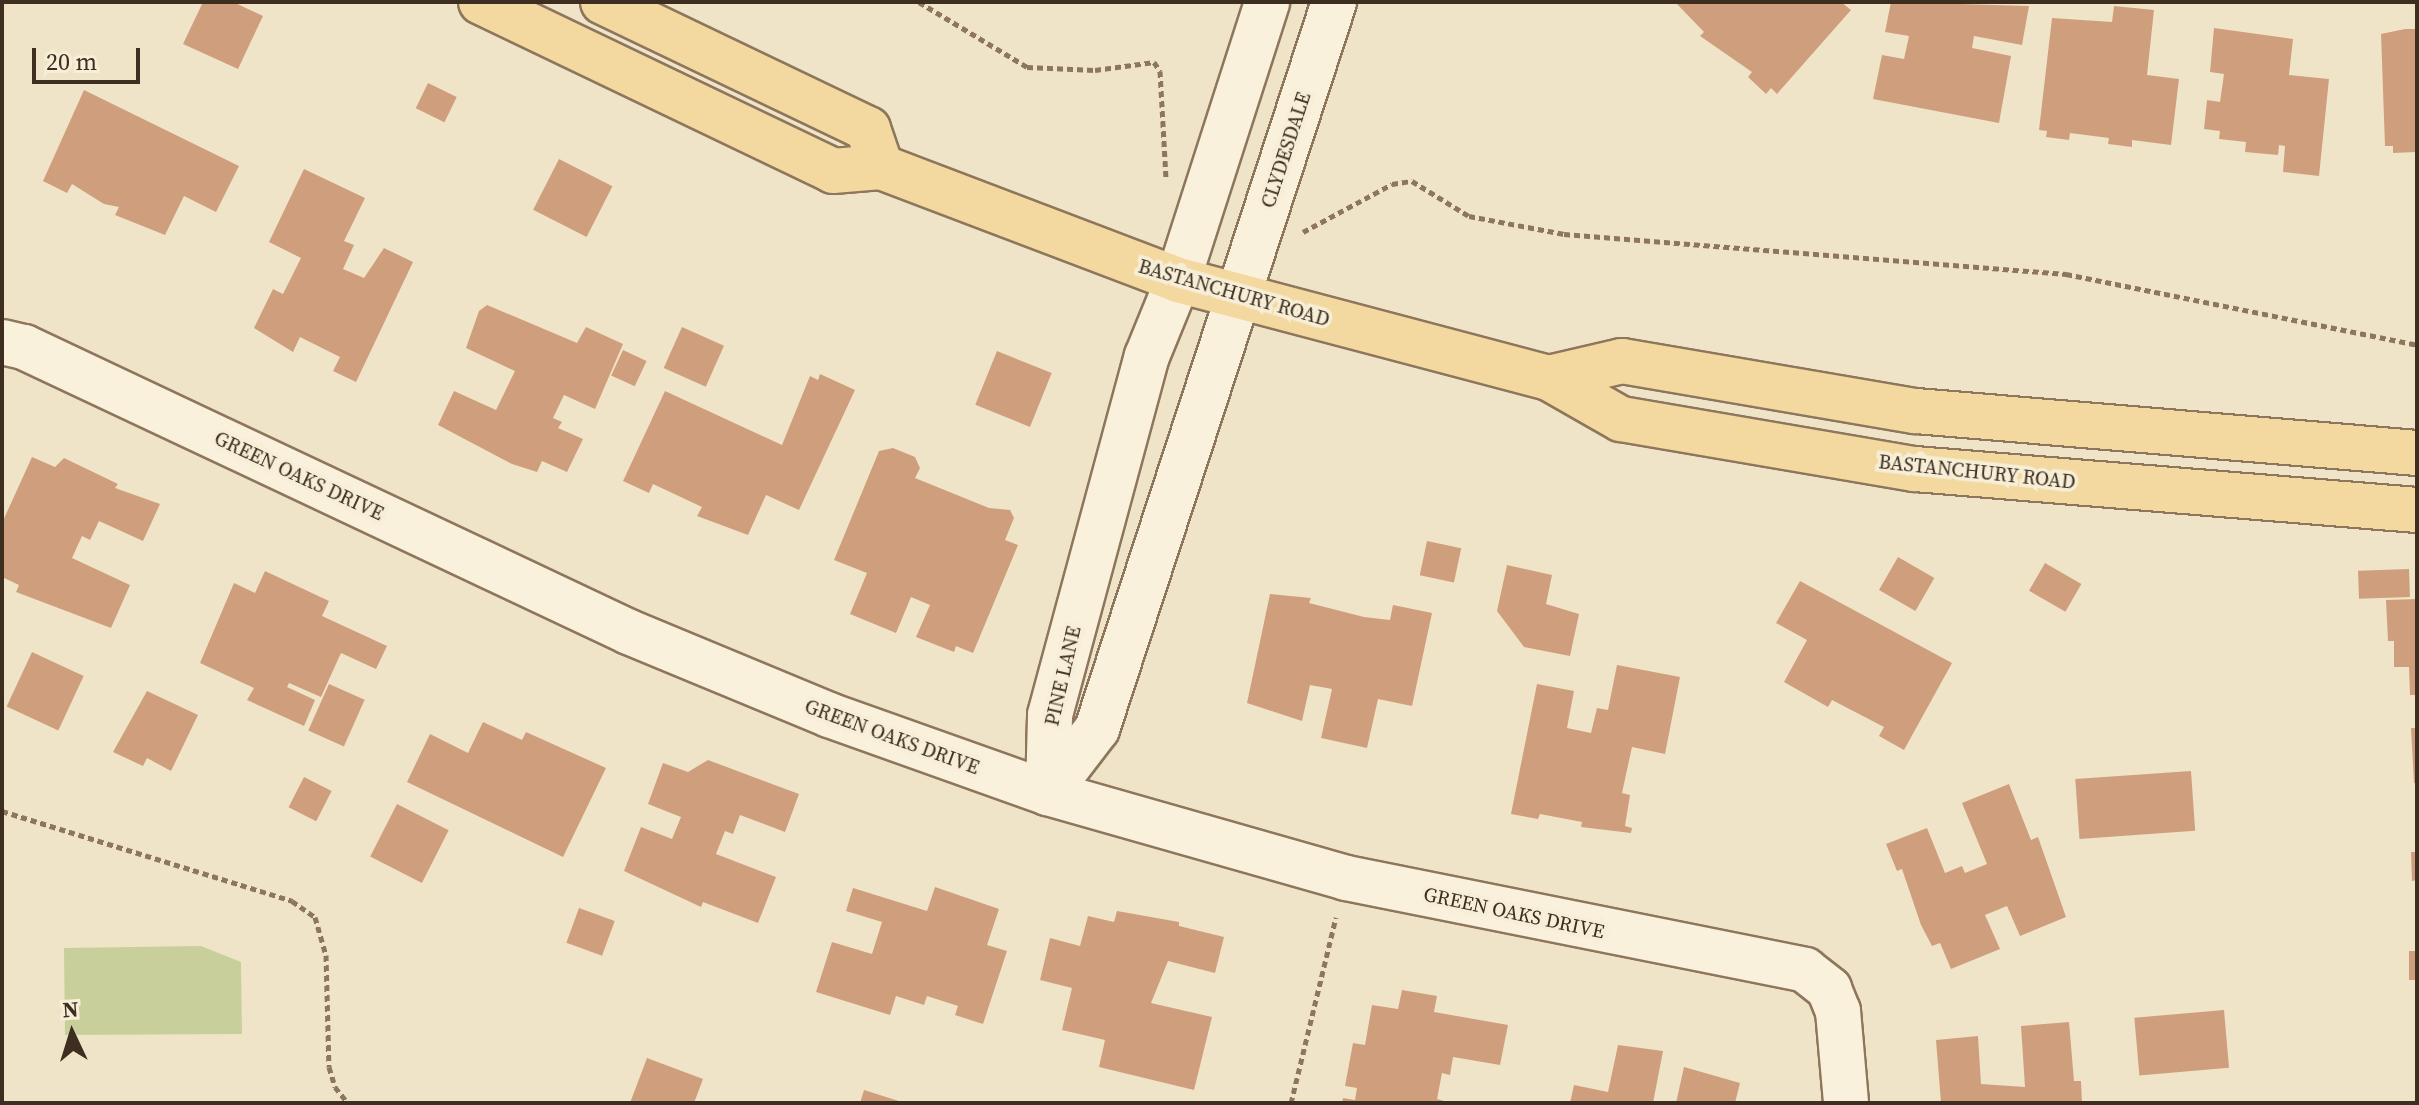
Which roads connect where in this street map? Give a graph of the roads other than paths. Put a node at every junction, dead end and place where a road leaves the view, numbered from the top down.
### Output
1 (481, 2) edge
2 (603, 2) edge
3 (1267, 2) edge
4 (1334, 2) edge
5 (881, 167) junction
6 (1178, 280) junction
7 (1240, 298) junction
8 (2, 342) edge
9 (1549, 378) junction
10 (2417, 453) edge
11 (2417, 510) edge
12 (1097, 545) junction
13 (1155, 564) junction
14 (1048, 793) junction
15 (1846, 1103) edge

1 - 5 main road, BASTANCHURY ROAD
2 - 5 main road
3 - 6 street
4 - 7 street, CLYDESDALE
5 - 6 main road, BASTANCHURY ROAD
6 - 7 main road, BASTANCHURY ROAD
6 - 12 street, PINE LANE
7 - 9 main road, BASTANCHURY ROAD
7 - 13 street, PINE LANE
8 - 14 street, GREEN OAKS DRIVE
9 - 10 main road, BASTANCHURY ROAD
9 - 11 main road, BASTANCHURY ROAD
12 - 13 street
12 - 14 street, PINE LANE
13 - 14 street, PINE LANE
14 - 15 street, GREEN OAKS DRIVE

